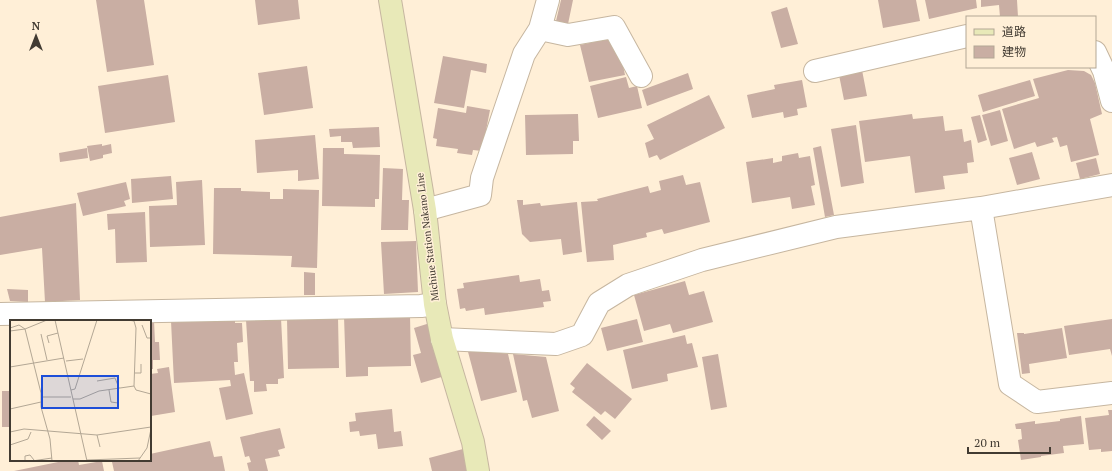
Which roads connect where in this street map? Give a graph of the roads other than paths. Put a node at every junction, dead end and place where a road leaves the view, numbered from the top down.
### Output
1 (390, 0) edge
2 (548, 0) edge
3 (540, 29) junction
4 (966, 36) edge
5 (1096, 54) edge
6 (814, 70) dead end
7 (642, 76) dead end
8 (1112, 101) edge
9 (1112, 185) edge
10 (981, 208) junction
11 (425, 210) junction
12 (435, 304) junction
13 (0, 314) edge
14 (442, 339) junction
15 (1112, 393) edge
16 (478, 471) edge

1 - 11 main road, Michiue Station Nakano Line
2 - 3 street
3 - 7 street
3 - 11 street
4 - 6 street
5 - 8 street
9 - 10 street
10 - 14 street
10 - 15 street
11 - 12 main road, Michiue Station Nakano Line
12 - 13 street
12 - 14 main road, Michiue Station Nakano Line
14 - 16 main road, Michiue Station Nakano Line

